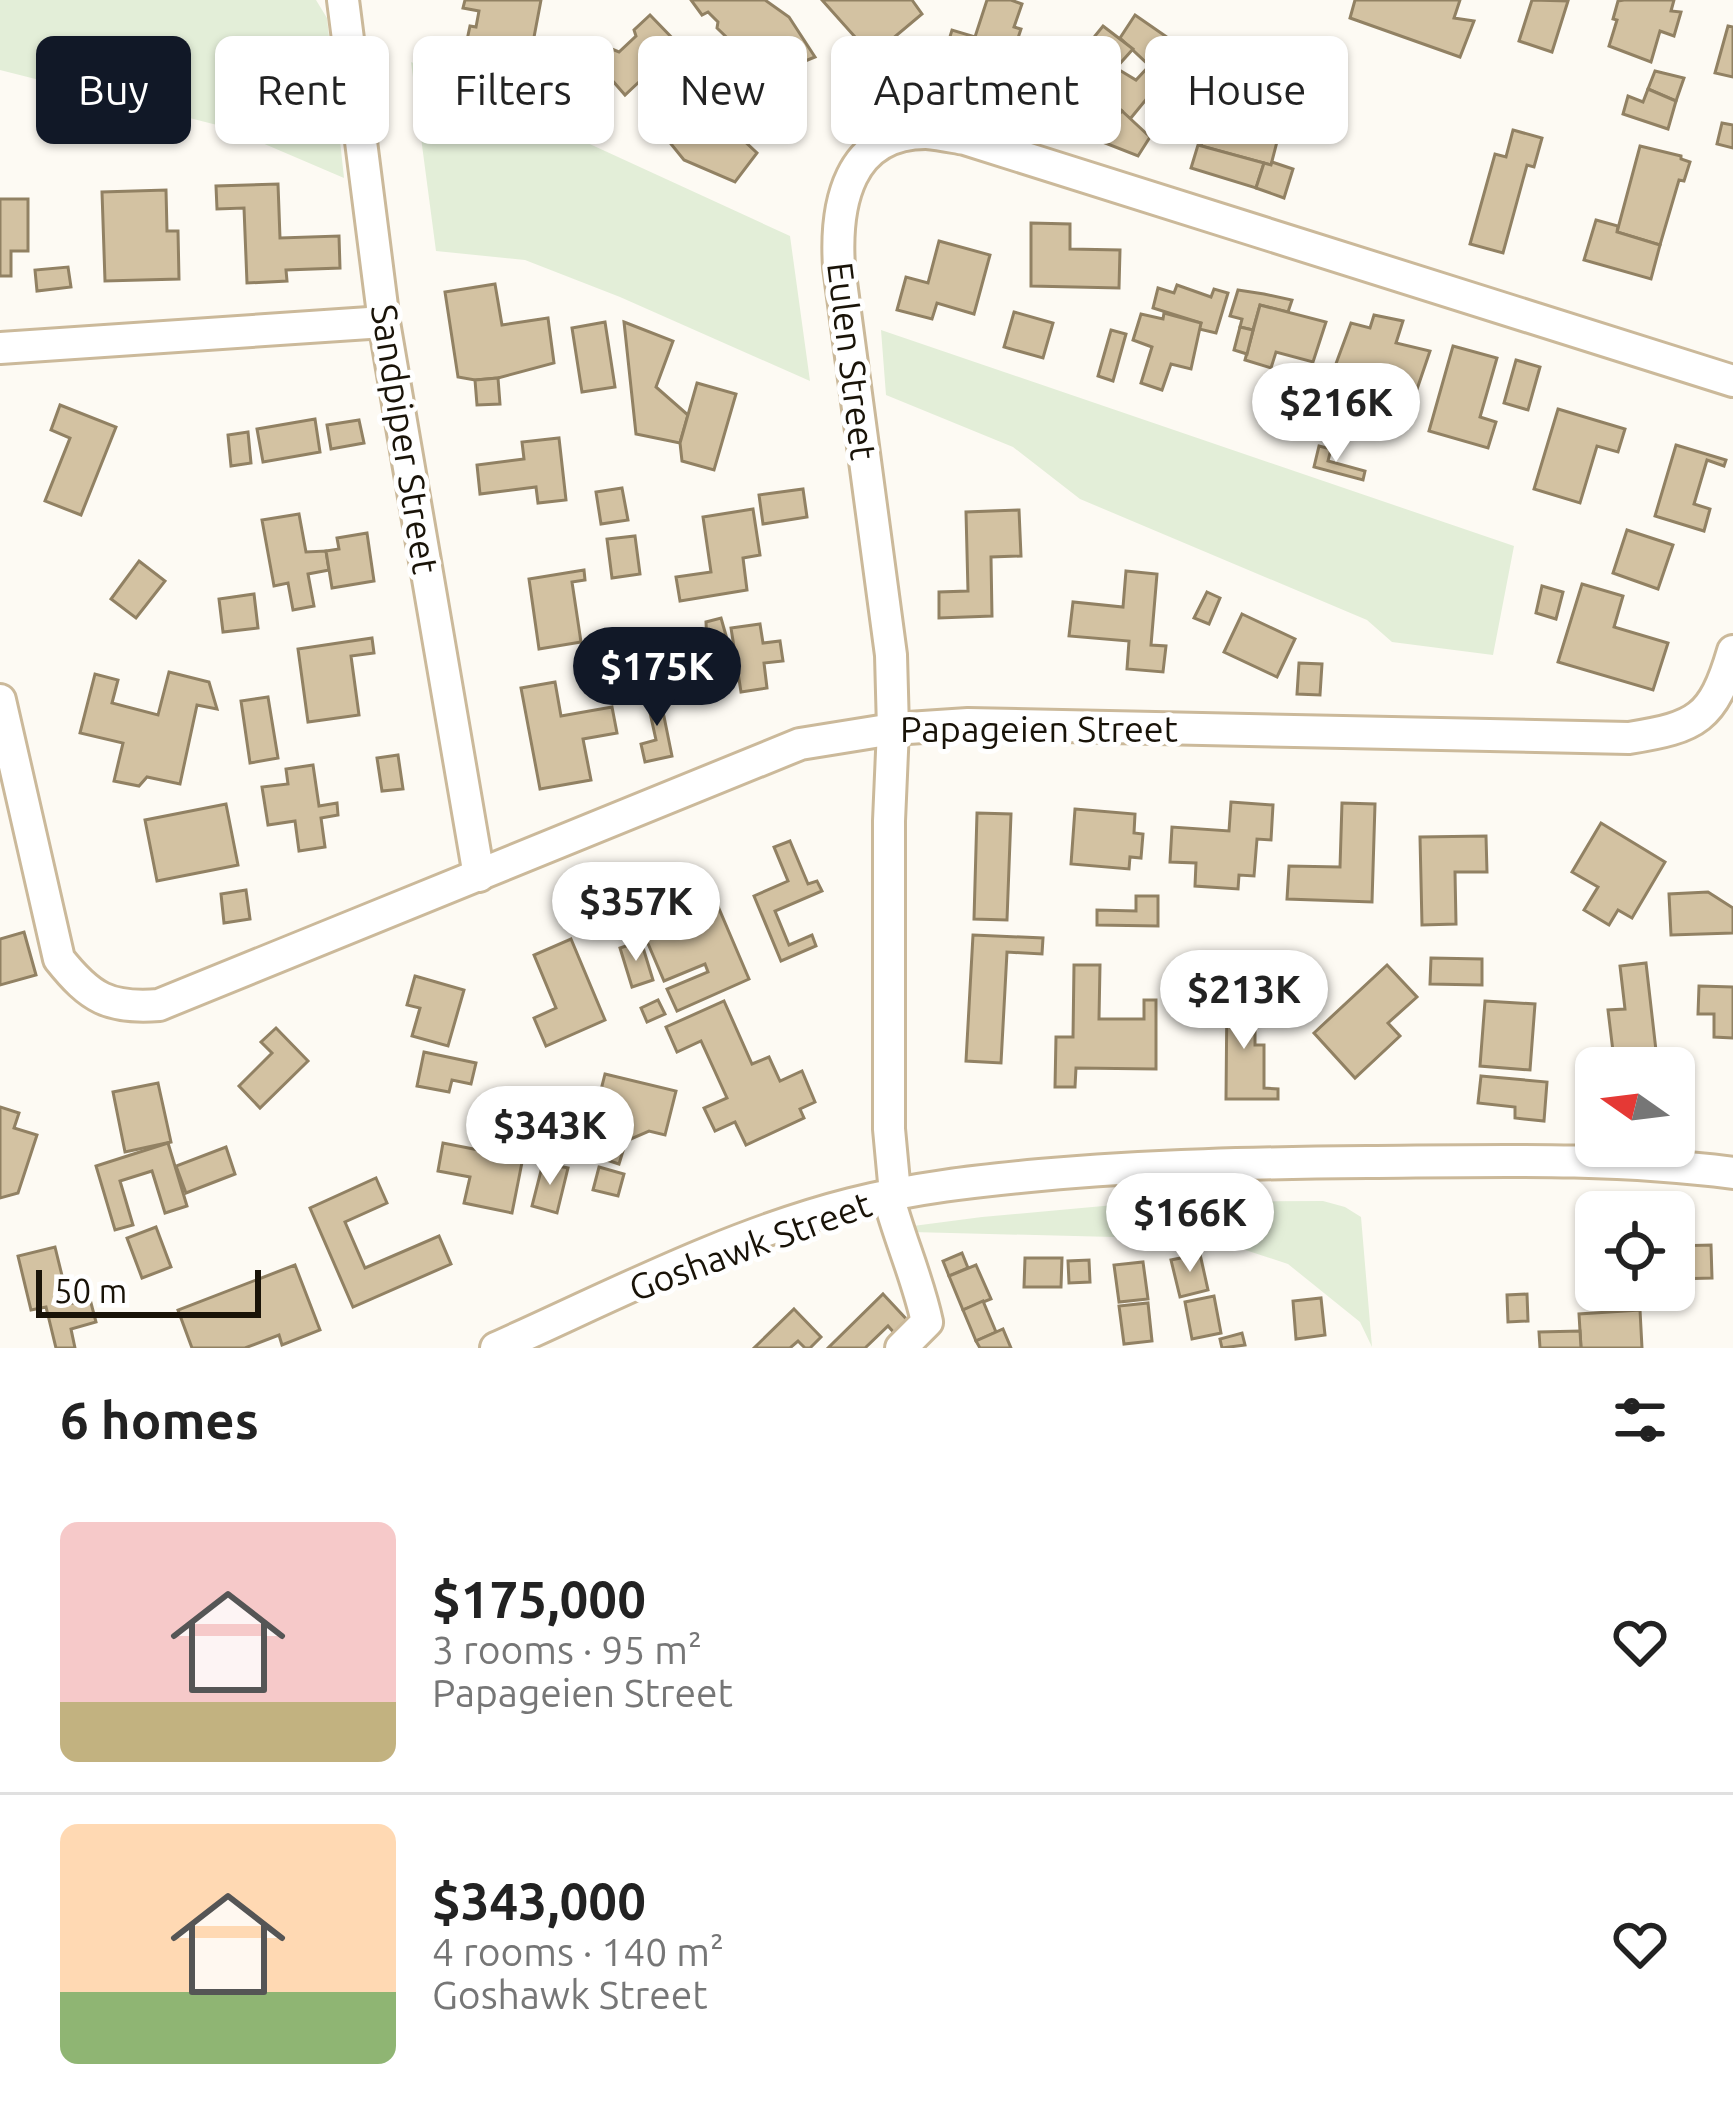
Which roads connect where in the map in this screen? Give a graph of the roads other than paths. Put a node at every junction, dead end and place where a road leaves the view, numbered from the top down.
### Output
1 (344, 0) edge
2 (385, 322) junction
3 (0, 348) edge
4 (1733, 382) edge
5 (1733, 652) edge
6 (0, 700) edge
7 (893, 728) junction
8 (479, 876) junction
9 (1733, 1173) edge
10 (891, 1194) junction
11 (496, 1348) edge
12 (901, 1348) edge

1 - 2 street, Sandpiper Street
2 - 3 street
2 - 8 street, Sandpiper Street
4 - 7 street, Eulen Street
5 - 7 street, Papageien Street
6 - 8 street, Papageien Street
7 - 8 street, Papageien Street
7 - 10 street, Eulen Street
9 - 10 street, Goshawk Street
10 - 11 street, Goshawk Street
10 - 12 street, Eulen Street

